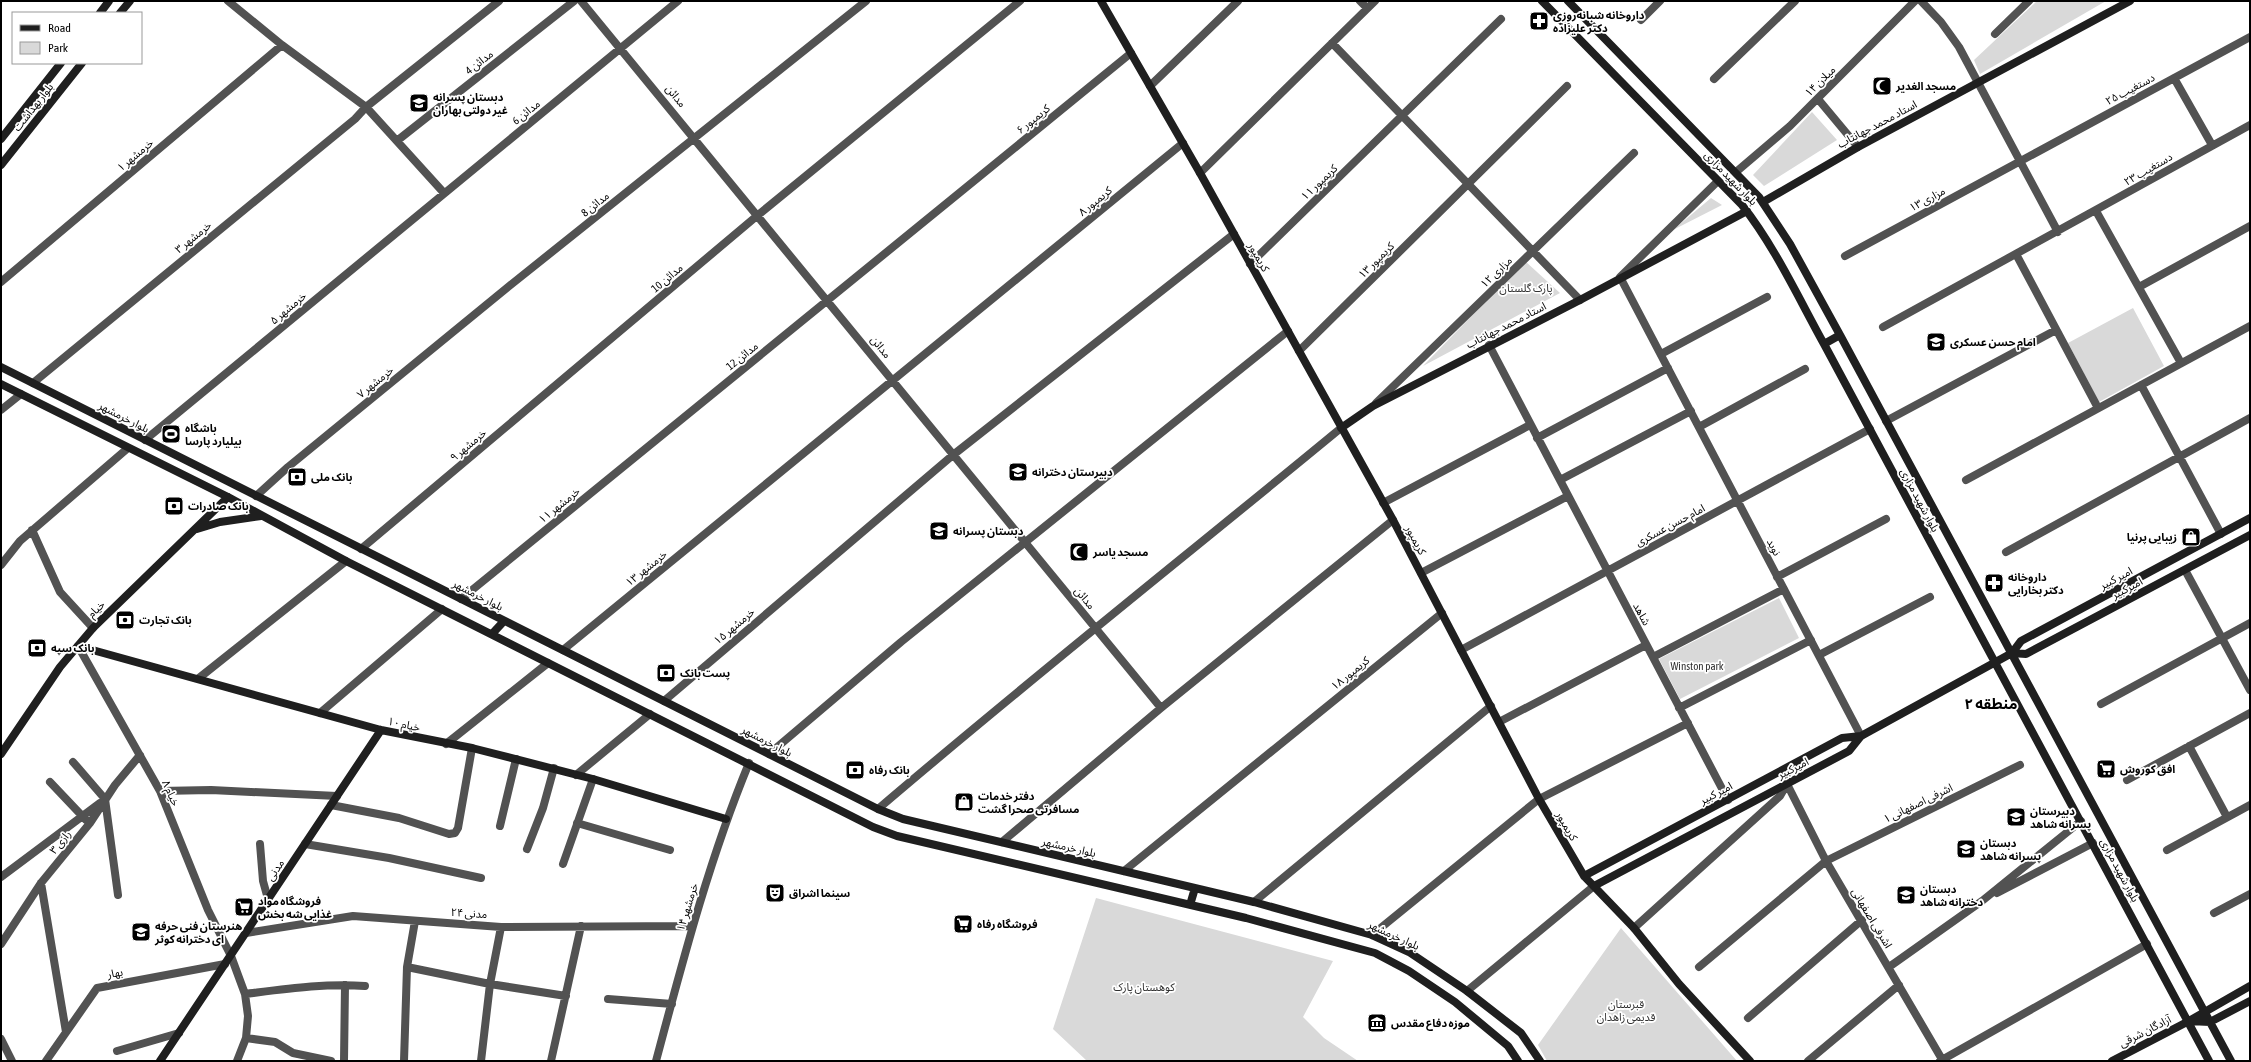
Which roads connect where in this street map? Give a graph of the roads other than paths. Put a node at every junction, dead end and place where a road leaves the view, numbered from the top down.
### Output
1 (109, 1) edge
2 (130, 1) edge
3 (228, 1) edge
4 (499, 1) edge
5 (574, 1) edge
6 (582, 1) edge
7 (678, 1) edge
8 (866, 1) edge
9 (1020, 1) edge
10 (1238, 1) edge
11 (1360, 1) edge
12 (1375, 1) edge
13 (1542, 1) edge
14 (1568, 1) edge
15 (1660, 1) edge
16 (1795, 1) edge
17 (1915, 1) edge
18 (1921, 1) edge
19 (2029, 1) edge
20 (2128, 1) edge
21 (1103, 2) edge
22 (1367, 8) junction
23 (101, 12) edge
24 (121, 12) edge
25 (1501, 19) dead end
26 (1641, 20) dead end
27 (1995, 34) dead end
28 (2250, 37) edge
29 (1332, 43) junction
30 (282, 45) junction
31 (622, 48) junction
32 (1131, 53) junction
33 (60, 64) edge
34 (81, 64) edge
35 (2174, 78) junction
36 (1714, 80) dead end
37 (1978, 83) junction
38 (1150, 86) junction
39 (1567, 86) dead end
40 (1818, 99) junction
41 (366, 107) junction
42 (1403, 115) junction
43 (2250, 125) edge
44 (695, 138) junction
45 (1, 139) edge
46 (398, 140) junction
47 (1183, 143) junction
48 (2212, 145) junction
49 (1858, 147) junction
50 (1634, 154) dead end
51 (2020, 161) junction
52 (1, 165) edge
53 (1736, 172) junction
54 (1200, 173) junction
55 (1718, 181) junction
56 (1469, 183) junction
57 (444, 193) junction
58 (1763, 202) junction
59 (1747, 211) junction
60 (2096, 211) junction
61 (758, 215) junction
62 (2250, 226) edge
63 (2058, 232) junction
64 (1234, 234) junction
65 (1533, 250) junction
66 (2016, 254) junction
67 (1845, 256) dead end
68 (1250, 264) junction
69 (1620, 278) junction
70 (1, 282) edge
71 (508, 287) joint
72 (2139, 287) junction
73 (1767, 297) dead end
74 (828, 300) junction
75 (1580, 300) junction
76 (2250, 326) edge
77 (1883, 327) dead end
78 (2056, 330) junction
79 (1288, 331) junction
80 (1840, 335) junction
81 (1824, 344) junction
82 (1489, 346) junction
83 (1299, 352) junction
84 (1661, 354) junction
85 (590, 358) joint
86 (2181, 363) junction
87 (1, 367) edge
88 (1668, 368) junction
89 (1805, 369) dead end
90 (893, 380) junction
91 (33, 383) junction
92 (1, 384) edge
93 (2141, 385) junction
94 (21, 394) junction
95 (1373, 406) junction
96 (2098, 408) junction
97 (1, 410) edge
98 (1691, 411) junction
99 (2250, 418) edge
100 (1886, 421) junction
101 (1530, 425) junction
102 (1699, 427) junction
103 (1341, 428) junction
104 (670, 429) joint
105 (1870, 429) junction
106 (1537, 438) junction
107 (145, 440) junction
108 (128, 448) junction
109 (953, 455) junction
110 (2180, 457) junction
111 (1560, 480) junction
112 (1966, 480) dead end
113 (256, 496) junction
114 (1568, 496) junction
115 (228, 497) junction
116 (1738, 501) junction
117 (1383, 503) junction
118 (261, 516) junction
119 (2250, 518) edge
120 (1886, 519) dead end
121 (1393, 520) junction
122 (32, 530) junction
123 (194, 530) junction
124 (2221, 534) junction
125 (2250, 535) edge
126 (1025, 543) junction
127 (361, 549) junction
128 (2006, 552) dead end
129 (346, 561) junction
130 (1, 565) edge
131 (2185, 570) junction
132 (1608, 572) junction
133 (1421, 573) junction
134 (1777, 576) junction
135 (1784, 588) junction
136 (1930, 597) dead end
137 (461, 599) junction
138 (442, 609) junction
139 (1442, 613) junction
140 (504, 621) junction
141 (2250, 623) edge
142 (93, 628) junction
143 (1097, 629) junction
144 (492, 634) junction
145 (2222, 638) junction
146 (1811, 640) junction
147 (1646, 645) junction
148 (78, 646) junction
149 (563, 650) junction
150 (1461, 650) junction
151 (2012, 653) junction
152 (1819, 656) junction
153 (1653, 657) junction
154 (1996, 662) junction
155 (548, 663) junction
156 (199, 678) junction
157 (2250, 690) edge
158 (664, 701) junction
159 (2101, 704) dead end
160 (1491, 706) junction
161 (1161, 708) junction
162 (1680, 708) junction
163 (320, 713) junction
164 (2250, 713) edge
165 (650, 714) junction
166 (1499, 722) junction
167 (1688, 723) junction
168 (381, 730) junction
169 (1861, 736) junction
170 (446, 744) junction
171 (2189, 746) junction
172 (472, 748) junction
173 (1, 754) edge
174 (770, 754) junction
175 (140, 756) junction
176 (516, 759) junction
177 (73, 762) dead end
178 (749, 763) junction
179 (2020, 765) dead end
180 (554, 768) junction
181 (576, 774) junction
182 (593, 779) junction
183 (2127, 780) dead end
184 (50, 782) dead end
185 (1787, 784) junction
186 (160, 792) junction
187 (337, 796) junction
188 (105, 799) junction
189 (1539, 799) junction
190 (1728, 800) junction
191 (331, 805) junction
192 (2250, 805) edge
193 (878, 809) junction
194 (82, 817) junction
195 (2227, 817) junction
196 (726, 818) junction
197 (2081, 821) junction
198 (90, 823) junction
199 (577, 823) junction
200 (500, 826) dead end
201 (1002, 842) junction
202 (2093, 843) junction
203 (260, 844) dead end
204 (305, 844) junction
205 (527, 849) dead end
206 (670, 850) dead end
207 (2166, 850) dead end
208 (1826, 861) junction
209 (563, 864) dead end
210 (1124, 871) junction
211 (1584, 876) junction
212 (1, 877) edge
213 (482, 878) dead end
214 (41, 883) junction
215 (1594, 886) junction
216 (1195, 888) junction
217 (2250, 894) edge
218 (118, 895) dead end
219 (268, 899) junction
220 (1982, 901) junction
221 (1254, 902) junction
222 (1190, 905) junction
223 (2214, 913) dead end
224 (1862, 920) junction
225 (415, 921) junction
226 (501, 926) junction
227 (581, 926) junction
228 (692, 926) junction
229 (1634, 928) junction
230 (246, 933) junction
231 (1372, 935) junction
232 (1, 944) edge
233 (2147, 944) junction
234 (231, 956) junction
235 (225, 964) junction
236 (407, 967) junction
237 (1699, 967) dead end
238 (1889, 967) junction
239 (490, 984) junction
240 (346, 985) junction
241 (1899, 985) junction
242 (365, 986) dead end
243 (2250, 986) edge
244 (1467, 991) junction
245 (245, 994) junction
246 (566, 996) junction
247 (608, 999) dead end
248 (2250, 1001) edge
249 (672, 1004) junction
250 (2204, 1011) junction
251 (1748, 1018) dead end
252 (2189, 1021) junction
253 (2210, 1022) junction
254 (66, 1032) junction
255 (179, 1033) junction
256 (246, 1038) junction
257 (1, 1039) edge
258 (117, 1052) dead end
259 (1941, 1060) edge
260 (12, 1061) edge
261 (46, 1061) edge
262 (160, 1061) edge
263 (237, 1061) edge
264 (331, 1061) edge
265 (344, 1061) edge
266 (404, 1061) edge
267 (481, 1061) edge
268 (551, 1061) edge
269 (656, 1061) edge
270 (1518, 1061) edge
271 (1540, 1061) edge
272 (1750, 1061) edge
273 (1808, 1061) edge
274 (2112, 1061) edge
275 (2210, 1061) edge
276 (2231, 1061) edge

1 - 23 main road
2 - 24 main road
3 - 30 street
4 - 41 street, خرمشهر ۳
5 - 46 street, مدائن 4
6 - 31 street, مدائن
7 - 31 street, مدائن 6
8 - 44 street, مدائن 8
9 - 61 street, مدائن 10
10 - 38 street
11 - 22 street
12 - 22 street
13 - 55 main road, بلوار شهید مزاری
14 - 53 main road, بلوار شهید مزاری
15 - 26 street
16 - 36 street
17 - 40 street, میلان ۱۴
18 - 37 street
19 - 27 street
20 - 37 main road, استاد محمد جهانتاب
21 - 32 main road, کریمپور
22 - 29 street
25 - 42 street, کریمپور ۱۱
28 - 35 street, دستغیب ۲۵
29 - 42 street
29 - 54 street
30 - 41 street
30 - 70 street, خرمشهر ۱
31 - 44 street, مدائن
31 - 57 street, مدائن 6
32 - 38 main road, کریمپور
32 - 74 street, کریمپور ۶
33 - 45 main road, بلوار بهداشت
34 - 52 main road, بلوار بهداشت
35 - 48 street
35 - 51 street, دستغیب ۲۵
37 - 49 main road, استاد محمد جهانتاب
37 - 51 street
38 - 47 main road, کریمپور
39 - 56 street, کریمپور ۱۳
40 - 49 street
40 - 53 street, میلان ۱۴
41 - 46 street
41 - 91 street, خرمشهر ۳
42 - 56 street
42 - 68 street, کریمپور ۱۱
43 - 48 street, دستغیب ۲۳
44 - 61 street, مدائن
44 - 71 street, مدائن 8
46 - 57 street
47 - 54 main road, کریمپور
47 - 90 street, کریمپور ۸
48 - 60 street, دستغیب ۲۳
49 - 58 main road, استاد محمد جهانتاب
50 - 65 street, مزاری ۱۲
51 - 63 street
51 - 67 street, مزاری ۱۳
53 - 58 main road, بلوار شهید مزاری
54 - 64 main road, کریمپور
55 - 59 main road, بلوار شهید مزاری
55 - 69 street
56 - 65 street
56 - 83 street, کریمپور ۱۳
57 - 107 street, خرمشهر ۵
58 - 80 main road, بلوار شهید مزاری
59 - 69 main road, استاد محمد جهانتاب
59 - 81 main road, بلوار شهید مزاری
60 - 63 street, دستغیب ۲۳
60 - 72 street
61 - 74 street, مدائن
61 - 85 street, مدائن 10
62 - 72 street
63 - 66 street, دستغیب ۲۳
64 - 68 main road, کریمپور
64 - 109 street, خرمشهر ۱۵
65 - 75 street
65 - 95 street, مزاری ۱۲
66 - 77 street, دستغیب ۲۳
66 - 78 street
68 - 79 main road, کریمپور
69 - 75 main road, استاد محمد جهانتاب
69 - 84 street, نوید
71 - 113 street, خرمشهر ۷
72 - 86 street
73 - 84 street
74 - 90 street, مدائن
74 - 104 street, مدائن 12
75 - 82 main road, استاد محمد جهانتاب
76 - 86 street
78 - 96 street
78 - 100 street
79 - 83 main road, کریمپور
79 - 126 street
80 - 81 main road
80 - 100 main road, بلوار شهید مزاری
81 - 105 main road, بلوار شهید مزاری
82 - 95 main road, استاد محمد جهانتاب
82 - 101 street, شاهد
83 - 103 main road, کریمپور
84 - 88 street, نوید
85 - 127 street, خرمشهر ۹
86 - 93 street
87 - 91 main road, بلوار خرمشهر
88 - 98 street, نوید
88 - 106 street
89 - 102 street
90 - 109 street, مدائن
90 - 149 street, خرمشهر ۱۳
91 - 94 main road
91 - 107 main road, بلوار خرمشهر
92 - 94 main road
93 - 96 street
93 - 110 street
94 - 97 street
94 - 108 main road
95 - 103 main road, استاد محمد جهانتاب
96 - 112 street
98 - 102 street, نوید
98 - 111 street
99 - 110 street
100 - 151 main road, بلوار شهید مزاری
101 - 106 street, شاهد
101 - 117 street
102 - 116 street, نوید
103 - 117 main road, کریمپور
103 - 143 street
104 - 137 street, خرمشهر ۱۱
105 - 116 street, امام حسن عسکری
105 - 154 main road, بلوار شهید مزاری
106 - 111 street, شاهد
107 - 113 main road, بلوار خرمشهر
108 - 115 main road
108 - 122 street
109 - 126 street, مدائن
109 - 158 street, خرمشهر ۱۵
110 - 124 street
110 - 128 street
111 - 114 street, شاهد
113 - 127 main road, بلوار خرمشهر
114 - 132 street, شاهد
114 - 133 street
115 - 118 main road
115 - 123 main road, خیام
116 - 132 street, امام حسن عسکری
116 - 134 street, نوید
117 - 121 main road, کریمپور
118 - 123 main road
118 - 129 main road
119 - 124 main road, امیر کبیر
120 - 134 street
121 - 133 main road, کریمپور
121 - 161 street
122 - 130 street
122 - 142 street
123 - 142 main road, خیام
124 - 151 main road, امیر کبیر
125 - 131 main road, امیرکبیر
126 - 143 street, مدائن
126 - 174 street
127 - 137 main road, بلوار خرمشهر
129 - 138 main road
129 - 156 street
131 - 145 street
131 - 151 main road, امیرکبیر
132 - 147 street, شاهد
132 - 150 street, امام حسن عسکری
133 - 139 main road, کریمپور
134 - 135 street, نوید
135 - 146 street, نوید
135 - 153 street
136 - 152 street
137 - 140 main road, بلوار خرمشهر
138 - 144 main road
138 - 163 street
139 - 150 main road, کریمپور
139 - 210 street, کریمپور ۱۸
140 - 144 main road
140 - 149 main road, بلوار خرمشهر
141 - 145 street
142 - 148 main road, خیام
143 - 161 street, مدائن
143 - 193 street
144 - 155 main road
145 - 157 street
145 - 159 street
146 - 152 street, نوید
146 - 162 street
147 - 153 street, شاهد
147 - 166 street
148 - 156 main road, خیام ۱۰
148 - 173 main road, خیام
148 - 175 street, خیام ۸
149 - 158 main road, بلوار خرمشهر
150 - 160 main road, کریمپور
151 - 154 main road, امیر کبیر
151 - 250 main road, بلوار شهید مزاری
152 - 169 street, نوید
153 - 162 street, شاهد
154 - 169 main road, امیرکبیر
154 - 197 main road, بلوار شهید مزاری
155 - 165 main road
155 - 170 street
156 - 163 main road, خیام ۱۰
158 - 174 main road, بلوار خرمشهر
160 - 166 main road, کریمپور
160 - 221 street
161 - 201 street
162 - 167 street, شاهد
163 - 168 main road, خیام ۱۰
164 - 171 street
165 - 178 main road
165 - 181 street
166 - 189 main road, کریمپور
167 - 189 street
167 - 190 street, شاهد
168 - 170 main road, خیام ۱۰
168 - 187 main road, مدنی
169 - 185 main road, امیرکبیر
169 - 190 main road, امیر کبیر
170 - 172 main road, خیام ۱۰
171 - 183 street
171 - 195 street
172 - 176 main road, خیام ۱۰
172 - 191 street
174 - 193 main road, بلوار خرمشهر
175 - 186 street, خیام ۸
175 - 188 street, رازی ۳
176 - 180 main road, خیام ۱۰
176 - 200 street
177 - 188 street
178 - 196 street, خرمشهر ۱۴
178 - 222 main road
179 - 208 street, اشرفی اصفهانی ۱
180 - 181 main road, خیام ۱۰
180 - 205 street
181 - 182 main road, خیام ۱۰
182 - 196 main road, خیام ۱۰
182 - 199 street
184 - 194 street
185 - 208 street, اشرفی اصفهانی
185 - 215 main road, امیرکبیر
185 - 229 street
186 - 187 street
186 - 234 street, خیام ۸
187 - 191 main road, مدنی
188 - 194 street
188 - 198 street, رازی ۳
188 - 218 street
189 - 211 main road, کریمپور
189 - 231 street
190 - 211 main road, امیر کبیر
191 - 204 main road, مدنی
192 - 195 street
193 - 201 main road, بلوار خرمشهر
194 - 198 street
194 - 212 street
195 - 207 street
196 - 228 street, خرمشهر ۱۴
197 - 202 main road, بلوار شهید مزاری
197 - 220 street
198 - 214 street, رازی ۳
199 - 206 street
199 - 209 street
201 - 210 main road, بلوار خرمشهر
202 - 220 street
202 - 233 main road, بلوار شهید مزاری
203 - 219 street
204 - 213 street
204 - 219 main road, مدنی
208 - 224 street, اشرفی اصفهانی
208 - 237 street, اشرفی اصفهانی ۱
210 - 216 main road, بلوار خرمشهر
211 - 215 main road, کریمپور
214 - 232 street, رازی ۳
214 - 254 street
215 - 229 main road, کریمپور
215 - 244 street
216 - 221 main road, بلوار خرمشهر
216 - 222 main road
217 - 223 street
219 - 230 main road, مدنی
220 - 238 street
221 - 231 main road, بلوار خرمشهر
222 - 270 main road
224 - 238 street, اشرفی اصفهانی
224 - 251 street
225 - 226 street, مدنی ۲۴
225 - 230 street, مدنی ۲۴
225 - 236 street
226 - 227 street, مدنی ۲۴
226 - 239 street
227 - 228 street, مدنی ۲۴
227 - 246 street
228 - 249 street, خرمشهر ۱۴
229 - 272 main road, کریمپور
230 - 234 main road, مدنی
231 - 244 main road, بلوار خرمشهر
233 - 252 main road, بلوار شهید مزاری
233 - 259 street
234 - 235 main road, مدنی
234 - 245 street, خیام ۸
235 - 254 street, بهار
235 - 255 main road, مدنی
236 - 239 street
236 - 266 street
238 - 241 street, اشرفی اصفهانی
239 - 246 street
239 - 267 street
240 - 242 street
240 - 245 street
240 - 265 street
241 - 259 street, اشرفی اصفهانی
241 - 273 street
243 - 250 main road, آزادگان شرقی
244 - 271 main road, بلوار خرمشهر
245 - 256 street, خیام ۸
246 - 268 street
247 - 249 street
248 - 253 main road
249 - 269 street, خرمشهر ۱۴
250 - 252 main road, آزادگان شرقی
250 - 253 main road, بلوار شهید مزاری
252 - 253 main road, آزادگان شرقی
252 - 274 main road, آزادگان شرقی
252 - 275 main road, بلوار شهید مزاری
253 - 276 main road, بلوار شهید مزاری
254 - 261 street, بهار
255 - 258 street
255 - 262 main road, مدنی
256 - 263 street, خیام ۸
256 - 264 street
257 - 260 street

